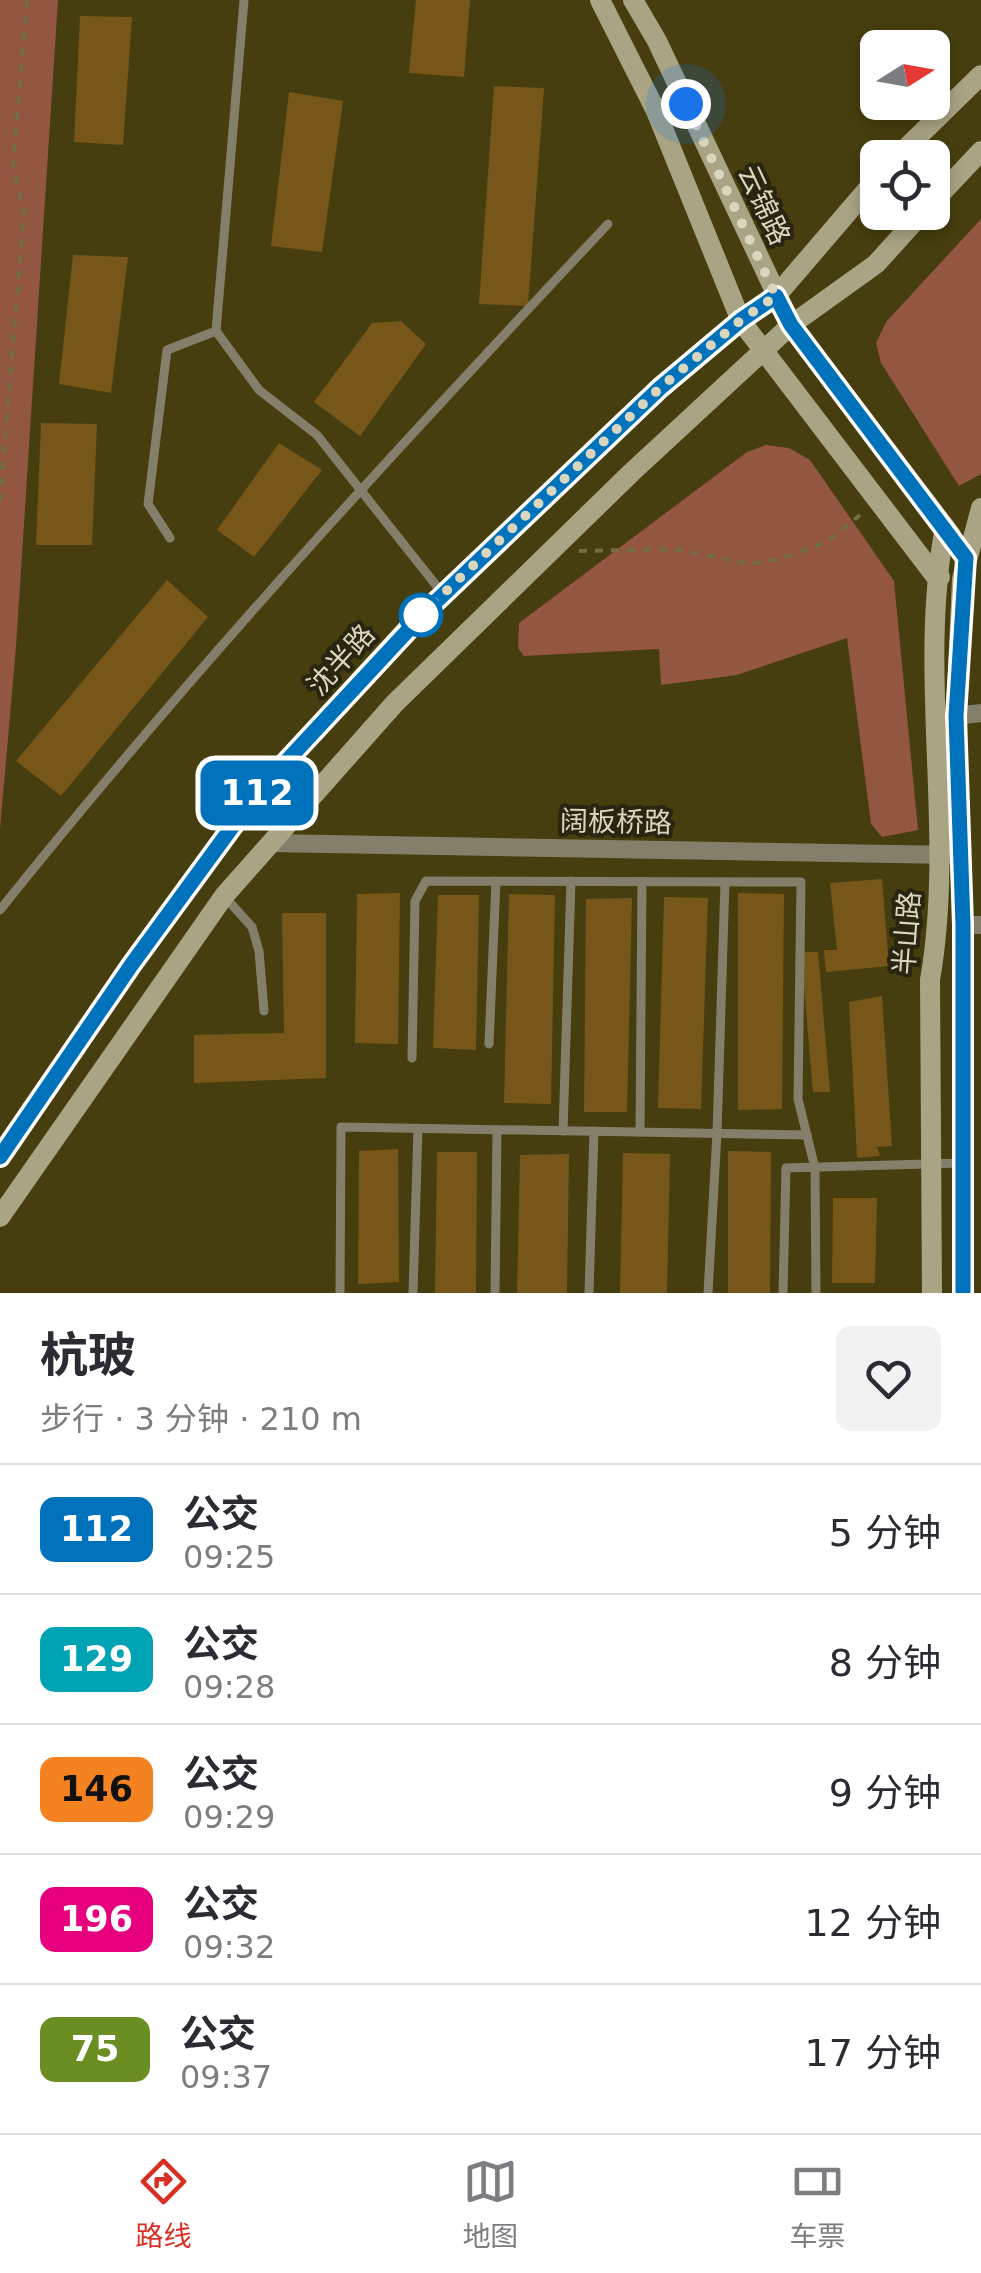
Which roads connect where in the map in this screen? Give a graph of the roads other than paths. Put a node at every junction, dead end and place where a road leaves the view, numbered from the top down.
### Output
1 (244, 0) edge
2 (600, 0) edge
3 (633, 0) edge
4 (981, 75) edge
5 (914, 140) edge
6 (981, 151) edge
7 (950, 183) edge
8 (860, 198) edge
9 (608, 224) dead end
10 (907, 230) edge
11 (776, 296) junction
12 (741, 320) junction
13 (791, 325) junction
14 (216, 331) junction
15 (762, 352) junction
16 (359, 488) junction
17 (981, 508) edge
18 (945, 527) junction
19 (170, 538) dead end
20 (964, 568) junction
21 (936, 576) junction
22 (443, 594) junction
23 (981, 714) edge
24 (956, 716) junction
25 (270, 844) junction
26 (939, 855) junction
27 (961, 856) junction
28 (496, 881) junction
29 (571, 881) junction
30 (642, 882) junction
31 (725, 882) junction
32 (224, 896) junction
33 (0, 910) edge
34 (972, 925) edge
35 (264, 1011) dead end
36 (488, 1044) dead end
37 (412, 1058) dead end
38 (418, 1128) junction
39 (497, 1130) junction
40 (562, 1130) junction
41 (594, 1131) junction
42 (640, 1132) junction
43 (717, 1133) junction
44 (807, 1135) junction
45 (0, 1157) edge
46 (961, 1163) junction
47 (930, 1164) junction
48 (815, 1168) junction
49 (0, 1217) edge
50 (340, 1293) edge
51 (413, 1293) edge
52 (495, 1293) edge
53 (588, 1293) edge
54 (708, 1293) edge
55 (783, 1293) edge
56 (816, 1293) edge
57 (932, 1293) edge
58 (963, 1293) edge

1 - 14 lane
2 - 12 main road
3 - 11 main road, 云锦路
4 - 5 main road
6 - 7 main road
8 - 11 main road, 沈半路
9 - 16 lane
10 - 13 main road
11 - 12 main road, 沈半路
11 - 13 main road, 云锦路
12 - 15 main road
12 - 22 main road, 沈半路
13 - 15 main road
13 - 18 main road
14 - 16 lane
14 - 19 lane
15 - 21 main road
15 - 25 main road
16 - 22 lane
16 - 33 lane
17 - 20 main road, 半山路
18 - 20 main road
18 - 21 main road, 半山路
20 - 21 main road
20 - 24 main road, 半山路
21 - 26 main road, 半山路
22 - 45 main road, 沈半路
23 - 24 street
24 - 27 main road, 半山路
25 - 26 street, 阔板桥路
25 - 32 main road
26 - 27 street, 阔板桥路
26 - 47 main road, 半山路
27 - 34 main road, 半山路
28 - 29 lane
28 - 36 lane
28 - 37 lane
29 - 30 lane
29 - 40 lane
30 - 31 lane
30 - 42 lane
31 - 43 lane
31 - 44 lane
32 - 35 lane
32 - 49 main road
34 - 46 main road, 半山路
38 - 39 lane
38 - 50 lane
38 - 51 lane
39 - 40 lane
39 - 52 lane
40 - 41 lane
41 - 42 lane
41 - 53 lane
42 - 43 lane
43 - 44 lane
43 - 54 lane
44 - 48 lane
46 - 47 lane
46 - 58 main road, 半山路
47 - 48 lane
47 - 57 main road, 半山路
48 - 55 lane
48 - 56 lane

